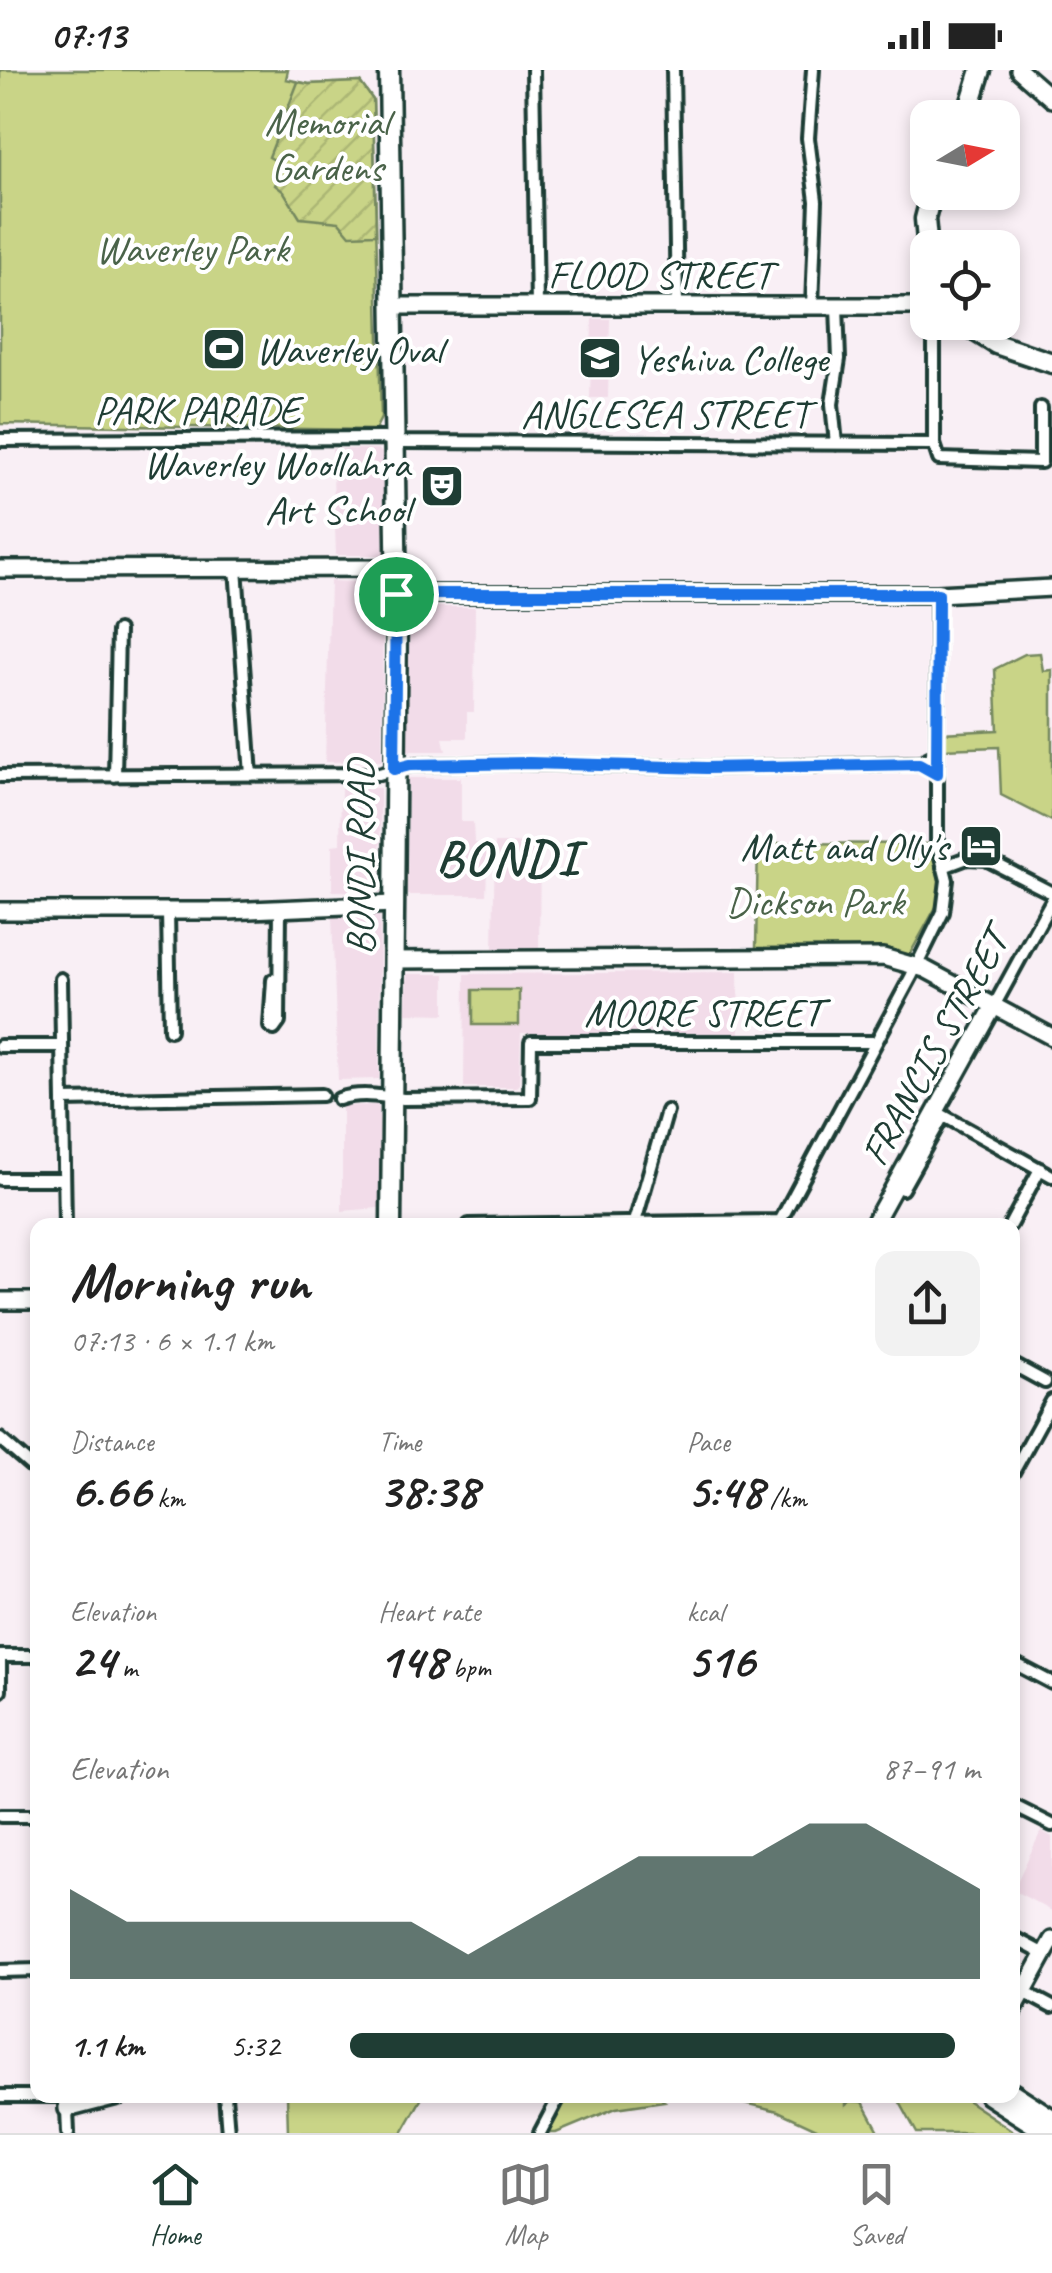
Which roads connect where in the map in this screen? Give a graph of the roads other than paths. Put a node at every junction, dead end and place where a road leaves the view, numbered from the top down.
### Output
1 (389, 70) edge
2 (533, 70) edge
3 (674, 70) edge
4 (813, 70) edge
5 (970, 70) edge
6 (981, 70) edge
7 (1020, 70) edge
8 (1052, 98) edge
9 (962, 100) edge
10 (972, 100) edge
11 (392, 306) junction
12 (536, 306) junction
13 (677, 306) junction
14 (812, 306) junction
15 (837, 306) junction
16 (910, 306) edge
17 (934, 340) edge
18 (990, 340) edge
19 (1012, 340) edge
20 (1052, 354) edge
21 (1052, 363) edge
22 (1040, 408) dead end
23 (0, 440) edge
24 (395, 440) junction
25 (836, 444) junction
26 (934, 444) junction
27 (236, 568) junction
28 (396, 568) junction
29 (0, 570) edge
30 (1052, 588) edge
31 (396, 594) junction
32 (938, 594) junction
33 (118, 631) dead end
34 (938, 754) junction
35 (919, 764) junction
36 (394, 769) junction
37 (251, 774) junction
38 (937, 774) junction
39 (0, 776) edge
40 (115, 776) junction
41 (944, 868) junction
42 (1052, 897) edge
43 (394, 904) junction
44 (280, 908) junction
45 (0, 911) edge
46 (168, 911) junction
47 (393, 960) junction
48 (916, 965) junction
49 (278, 978) dead end
50 (61, 979) dead end
51 (994, 1006) junction
52 (170, 1030) dead end
53 (1052, 1037) edge
54 (875, 1042) junction
55 (0, 1046) edge
56 (62, 1046) junction
57 (322, 1095) dead end
58 (392, 1097) junction
59 (64, 1100) junction
60 (339, 1100) dead end
61 (667, 1112) dead end
62 (939, 1113) junction
63 (1040, 1169) junction
64 (1052, 1176) edge
65 (0, 1179) edge
66 (64, 1179) junction
67 (902, 1189) dead end
68 (65, 1218) edge
69 (390, 1218) edge
70 (636, 1218) edge
71 (782, 1218) edge
72 (877, 1218) edge
73 (1014, 1218) edge
74 (30, 1301) edge
75 (0, 1302) edge
76 (1020, 1368) edge
77 (1046, 1382) dead end
78 (1052, 1401) edge
79 (0, 1439) edge
80 (1020, 1459) edge
81 (30, 1465) edge
82 (0, 1656) edge
83 (30, 1656) edge
84 (1020, 1666) edge
85 (1052, 1683) edge
86 (0, 1692) edge
87 (1020, 1810) edge
88 (0, 1816) edge
89 (30, 1816) edge
90 (1052, 1825) edge
91 (1020, 1938) edge
92 (1048, 1947) edge
93 (30, 1970) edge
94 (0, 1971) edge
95 (1024, 1992) junction
96 (1020, 1999) edge
97 (1052, 2007) edge
98 (0, 2096) edge
99 (30, 2098) edge
100 (1020, 2099) edge
101 (67, 2103) edge
102 (226, 2103) edge
103 (556, 2103) edge
104 (1001, 2103) edge
105 (1052, 2119) edge
106 (68, 2133) edge
107 (228, 2133) edge
108 (540, 2133) edge
109 (1048, 2133) edge

1 - 11 main road, BONDI ROAD
2 - 12 street
3 - 13 street
4 - 14 street
5 - 9 main road
6 - 10 main road
7 - 8 street
11 - 12 street, FLOOD STREET
11 - 24 main road, BONDI ROAD
12 - 13 street, FLOOD STREET
13 - 14 street, FLOOD STREET
14 - 15 street, FLOOD STREET
15 - 16 street, FLOOD STREET
15 - 25 street
17 - 26 street
18 - 21 main road
19 - 20 main road
22 - 26 street
23 - 24 street, PARK PARADE
24 - 25 street, ANGLESEA STREET
24 - 28 main road, BONDI ROAD
25 - 26 street, ANGLESEA STREET
27 - 28 street
27 - 29 street
27 - 37 street
28 - 31 main road, BONDI ROAD
30 - 32 street
31 - 32 street
31 - 36 main road, BONDI ROAD
32 - 34 street
33 - 40 street
34 - 35 street
34 - 38 street
35 - 36 street
35 - 38 street
36 - 37 street
36 - 43 main road, BONDI ROAD
37 - 40 street
38 - 41 street
39 - 40 street
41 - 42 street
41 - 48 street
42 - 51 street, FRANCIS STREET
43 - 44 street
43 - 47 main road, BONDI ROAD
44 - 46 street
44 - 49 street
45 - 46 street
46 - 52 street
47 - 48 street
47 - 58 main road, BONDI ROAD
48 - 51 street
48 - 54 street
50 - 56 street
51 - 53 street
51 - 62 street, FRANCIS STREET
54 - 58 street, MOORE STREET
54 - 71 street
55 - 56 street
56 - 59 street
57 - 59 street
58 - 60 street
58 - 69 main road, BONDI ROAD
59 - 66 street
61 - 70 street
62 - 63 street
62 - 67 street, FRANCIS STREET
62 - 72 street, FRANCIS STREET
63 - 64 street
63 - 73 street
65 - 66 street
66 - 68 street
74 - 75 street
76 - 77 street
78 - 80 street
79 - 81 street
82 - 83 street
82 - 86 street
84 - 85 street
87 - 90 street
88 - 89 street
91 - 92 street
92 - 95 street
93 - 94 street
95 - 96 street
95 - 97 street
98 - 99 street
100 - 105 main road
101 - 106 street
102 - 107 street
103 - 108 street
104 - 109 main road

